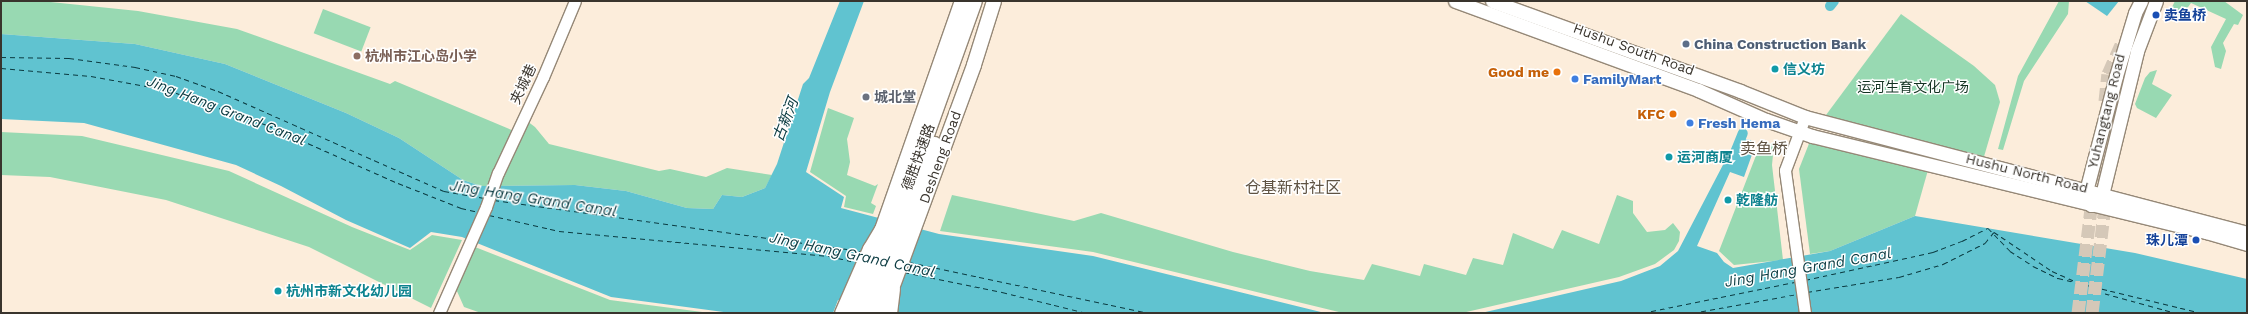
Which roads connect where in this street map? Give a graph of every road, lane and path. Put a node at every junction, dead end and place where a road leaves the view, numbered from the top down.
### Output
1 (574, 1) edge
2 (962, 1) edge
3 (974, 1) edge
4 (983, 1) edge
5 (994, 1) edge
6 (1455, 1) edge
7 (1492, 1) edge
8 (2141, 1) edge
9 (2156, 1) edge
10 (1805, 117) junction
11 (1800, 131) junction
12 (2086, 191) junction
13 (2102, 195) junction
14 (2091, 205) junction
15 (883, 227) junction
16 (2247, 233) edge
17 (2247, 244) edge
18 (892, 289) junction
19 (439, 313) edge
20 (842, 313) edge
21 (853, 313) edge
22 (862, 313) edge
23 (875, 313) edge
24 (883, 313) edge
25 (889, 313) edge
26 (1805, 313) edge

1 - 19 street, 夹城巷
2 - 15 main road
3 - 22 highway, 德胜快速路
4 - 23 highway, 德胜快速路
5 - 18 main road, Desheng Road
6 - 11 main road, Hushu South Road
7 - 10 main road, Hushu South Road
8 - 12 main road, Yuhangtang Road
9 - 13 main road, Yuhangtang Road
10 - 11 street
10 - 12 main road, Hushu North Road
11 - 14 main road, Hushu North Road
11 - 26 street
12 - 13 main road, Hushu North Road
12 - 14 main road
13 - 14 main road
13 - 16 main road, Hushu North Road
14 - 17 main road, Hushu North Road
15 - 20 highway
15 - 21 main road
18 - 24 main road, Desheng Road
18 - 25 highway

